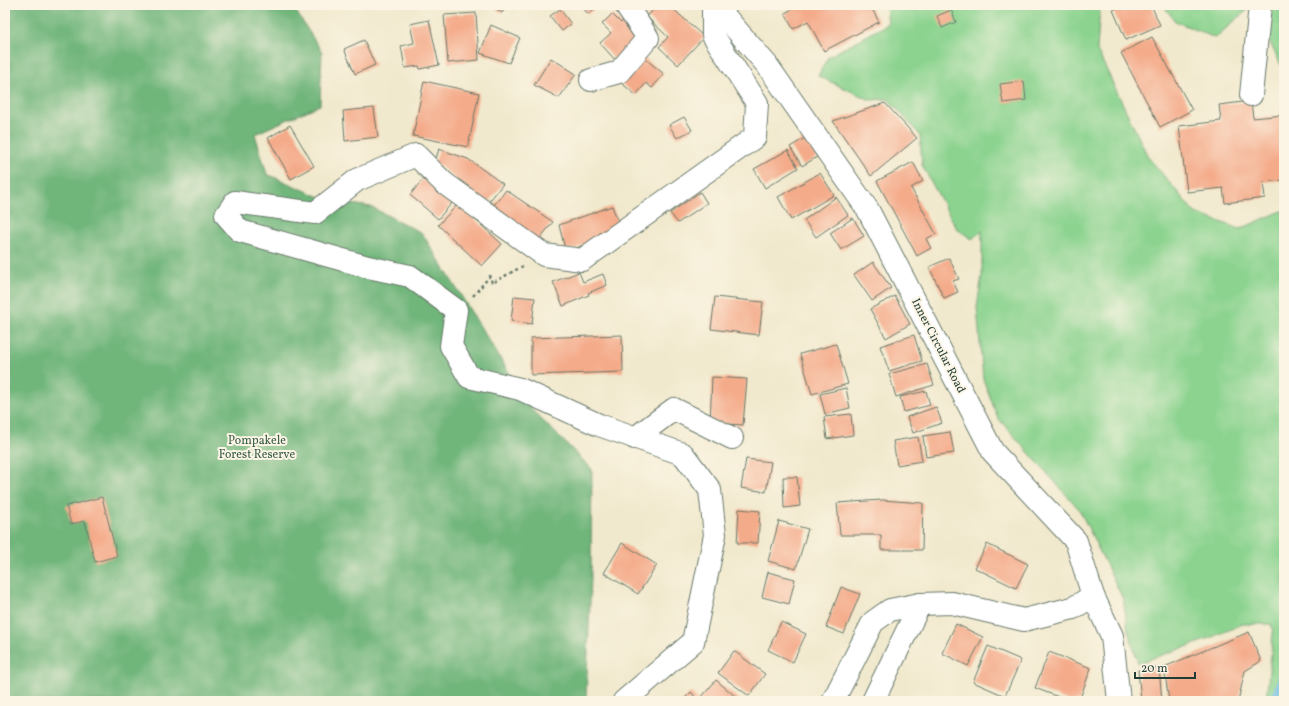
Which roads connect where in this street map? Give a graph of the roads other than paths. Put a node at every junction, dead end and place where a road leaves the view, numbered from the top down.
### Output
1 (626, 5) edge
2 (714, 5) edge
3 (1260, 5) edge
4 (591, 80) dead end
5 (1251, 95) dead end
6 (635, 438) junction
7 (732, 438) dead end
8 (1093, 596) junction
9 (920, 604) junction
10 (624, 701) edge
11 (833, 701) edge
12 (873, 701) edge
13 (1119, 701) edge

1 - 4 street
2 - 6 street
2 - 8 street, Inner Circular Road
3 - 5 street
6 - 7 street
6 - 10 street
8 - 9 street
8 - 13 street, Inner Circular Road
9 - 11 street
9 - 12 street

